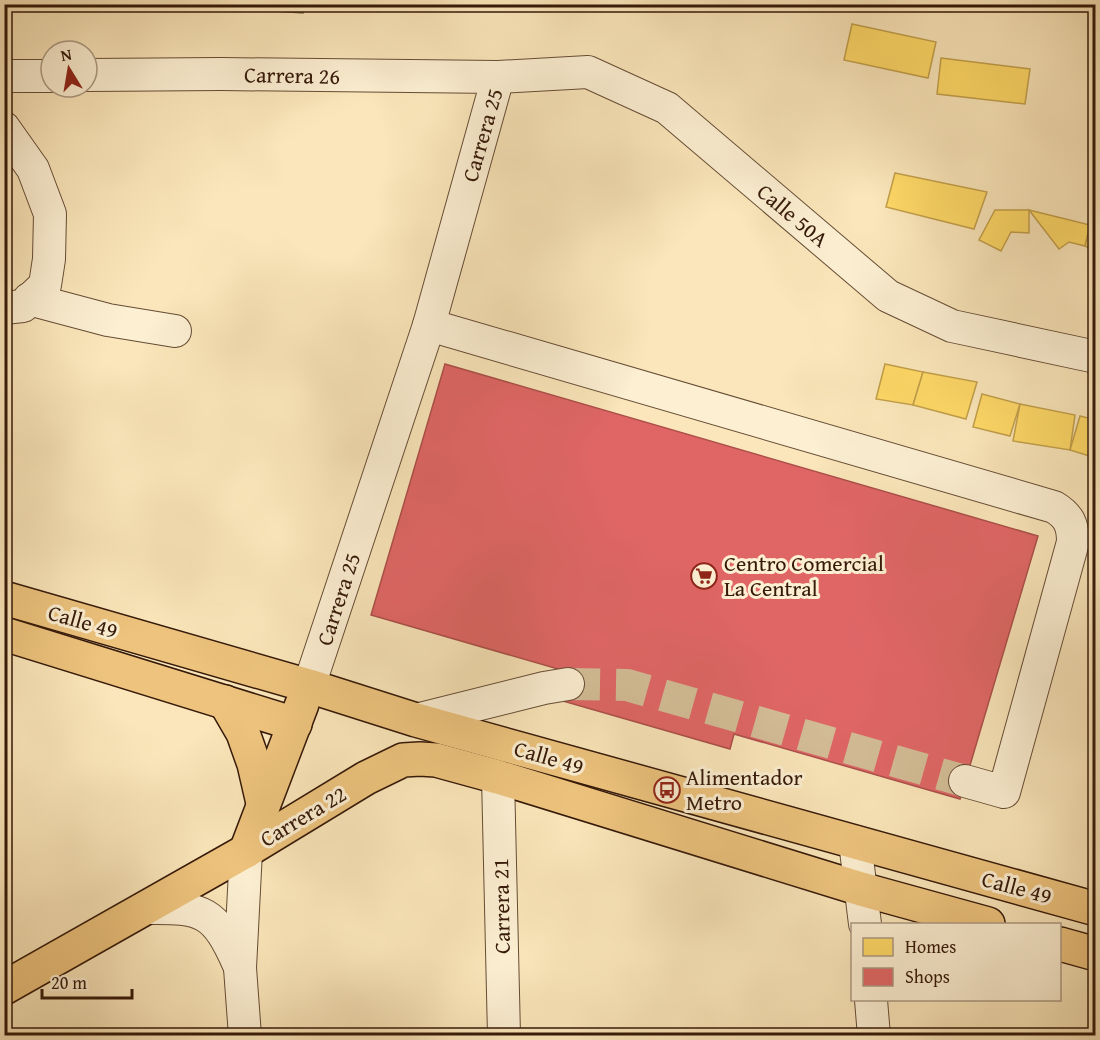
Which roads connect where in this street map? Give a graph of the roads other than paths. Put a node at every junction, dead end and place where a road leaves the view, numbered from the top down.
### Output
1 (99, 75) edge
2 (4, 76) edge
3 (39, 76) edge
4 (498, 77) junction
5 (4, 128) edge
6 (17, 304) edge
7 (429, 325) junction
8 (176, 331) dead end
9 (1095, 357) edge
10 (4, 598) edge
11 (4, 634) edge
12 (568, 684) tunnel mouth
13 (309, 686) junction
14 (215, 699) junction
15 (416, 720) junction
16 (295, 724) junction
17 (436, 760) joint
18 (498, 777) junction
19 (965, 781) tunnel mouth
20 (263, 803) junction
21 (855, 842) junction
22 (246, 851) junction
23 (861, 889) junction
24 (146, 908) junction
25 (1095, 909) edge
26 (865, 923) edge
27 (984, 923) edge
28 (1061, 945) edge
29 (1095, 954) edge
30 (240, 968) junction
31 (4, 988) edge
32 (871, 1001) edge
33 (244, 1035) edge
34 (504, 1035) edge
35 (874, 1035) edge

1 - 4 street, Carrera 26
2 - 3 street
4 - 7 street, Carrera 25
4 - 9 street, Calle 50A
5 - 6 street
6 - 8 street
7 - 13 street, Carrera 25
7 - 19 street
10 - 13 main road, Calle 49
11 - 14 main road, Calle 49
12 - 15 street
13 - 14 main road
13 - 15 main road, Calle 49
13 - 16 main road, Carrera 25
14 - 16 main road, Calle 49
14 - 20 main road
15 - 21 main road, Calle 49
16 - 20 main road, Carrera 25
17 - 18 main road, Calle 49
17 - 22 main road, Carrera 22
18 - 23 main road, Calle 49
18 - 34 street, Carrera 21
20 - 22 main road, Carrera 25
21 - 23 street
21 - 25 main road, Calle 49
22 - 24 main road
22 - 30 street, Carrera 22
23 - 26 street
23 - 27 main road, Calle 49
24 - 30 street, Carrera 22
24 - 31 main road
28 - 29 main road
30 - 33 street, Carrera 22
32 - 35 street

